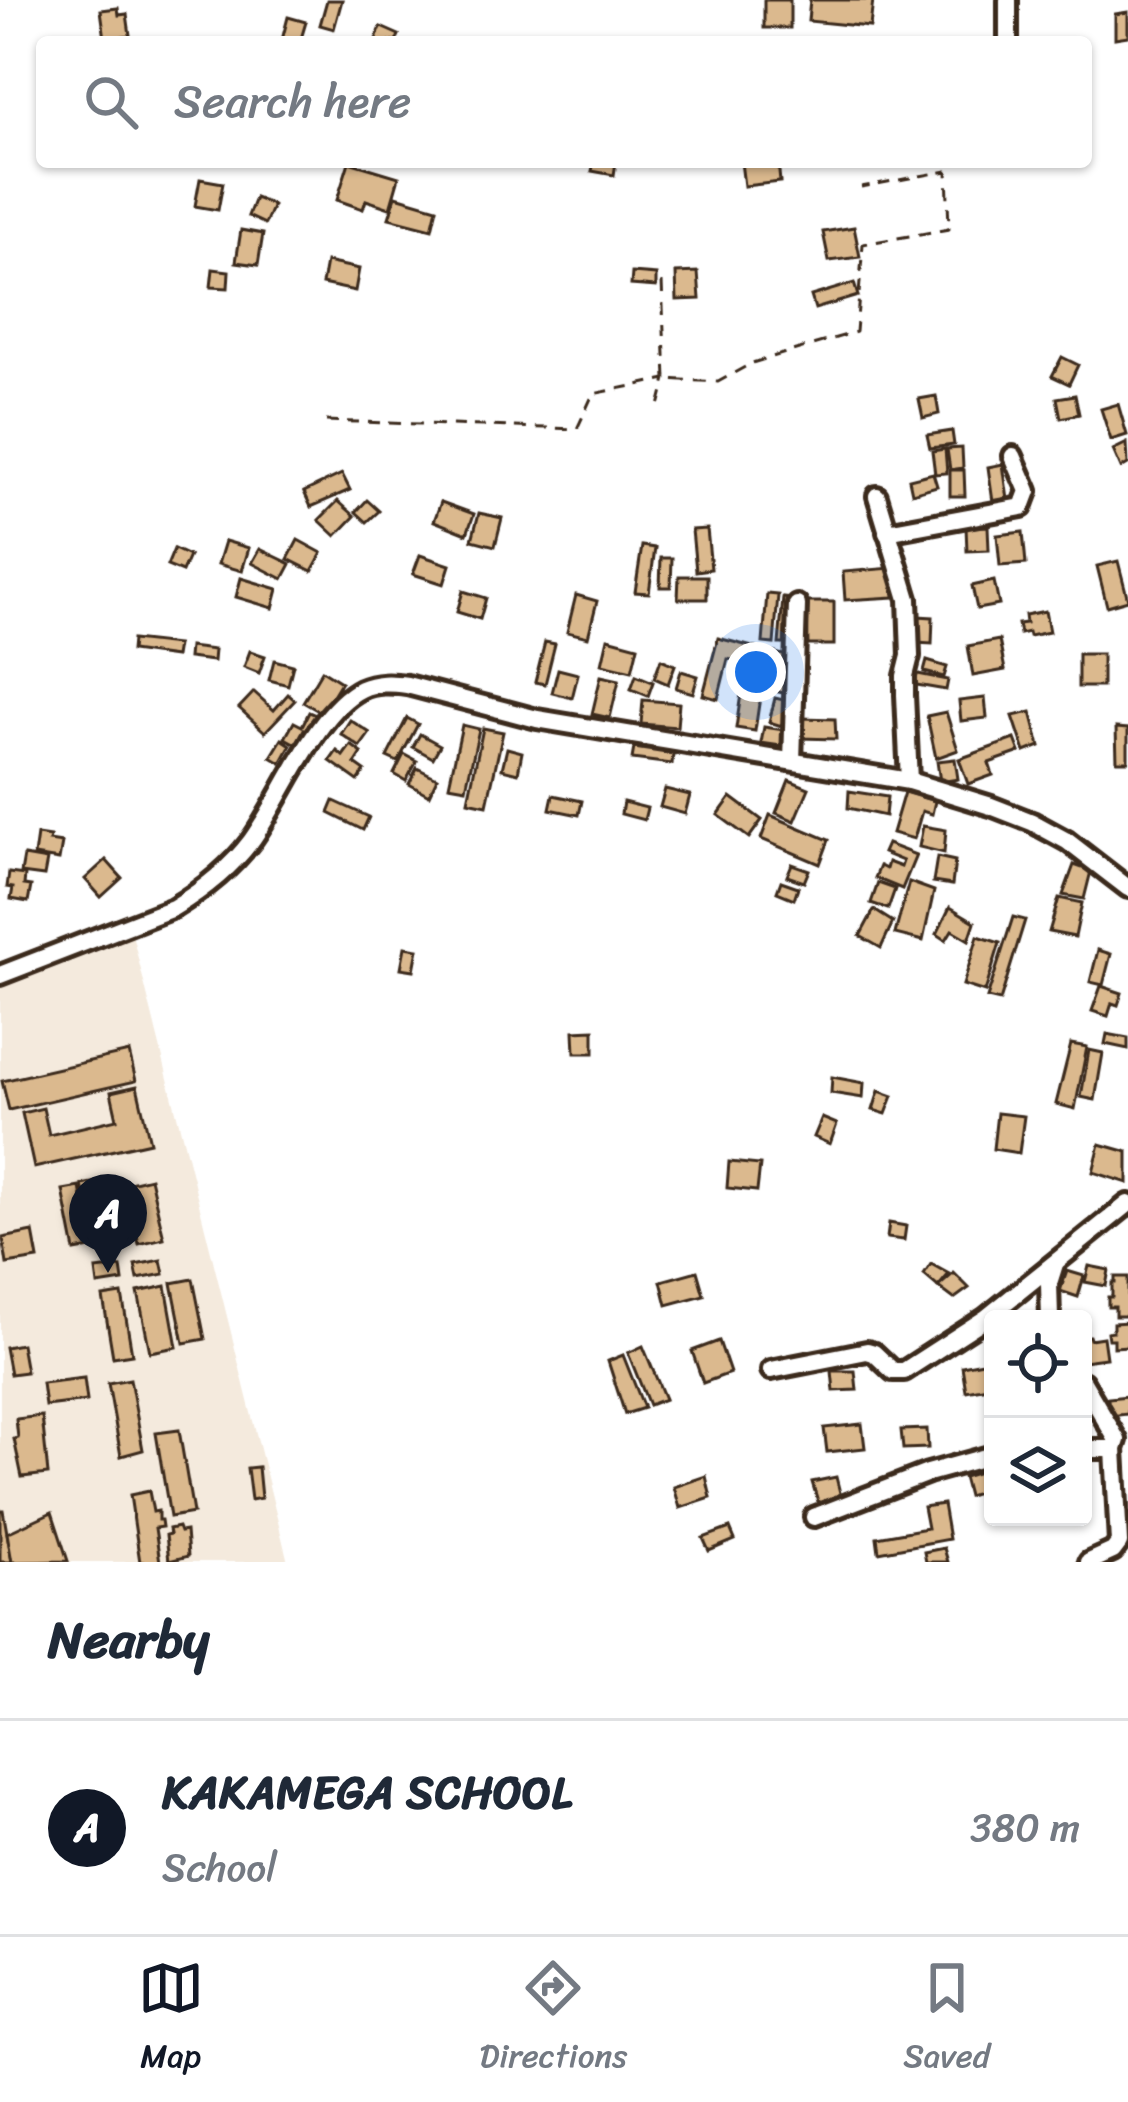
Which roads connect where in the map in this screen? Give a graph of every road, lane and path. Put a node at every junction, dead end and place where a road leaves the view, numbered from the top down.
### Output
1 (1008, 0) edge
2 (1008, 36) edge
3 (861, 187) dead end
4 (662, 282) dead end
5 (666, 379) junction
6 (658, 410) dead end
7 (326, 421) dead end
8 (1013, 456) dead end
9 (878, 496) dead end
10 (887, 532) junction
11 (797, 605) dead end
12 (792, 761) junction
13 (909, 781) junction
14 (1128, 888) edge
15 (0, 975) edge
16 (1128, 1204) edge
17 (1055, 1263) junction
18 (1050, 1310) edge
19 (771, 1370) dead end
20 (1092, 1397) edge
21 (1114, 1449) junction
22 (1092, 1450) edge
23 (984, 1457) edge
24 (814, 1517) dead end
25 (1089, 1562) edge

1 - 2 street
3 - 5 path
4 - 5 path
5 - 6 path
5 - 7 path
8 - 10 street
9 - 10 street
10 - 13 street
11 - 12 street
12 - 13 street
12 - 15 street
13 - 14 street
16 - 17 street
17 - 18 street
17 - 19 street
20 - 21 street
21 - 22 street
21 - 25 street
23 - 24 street

